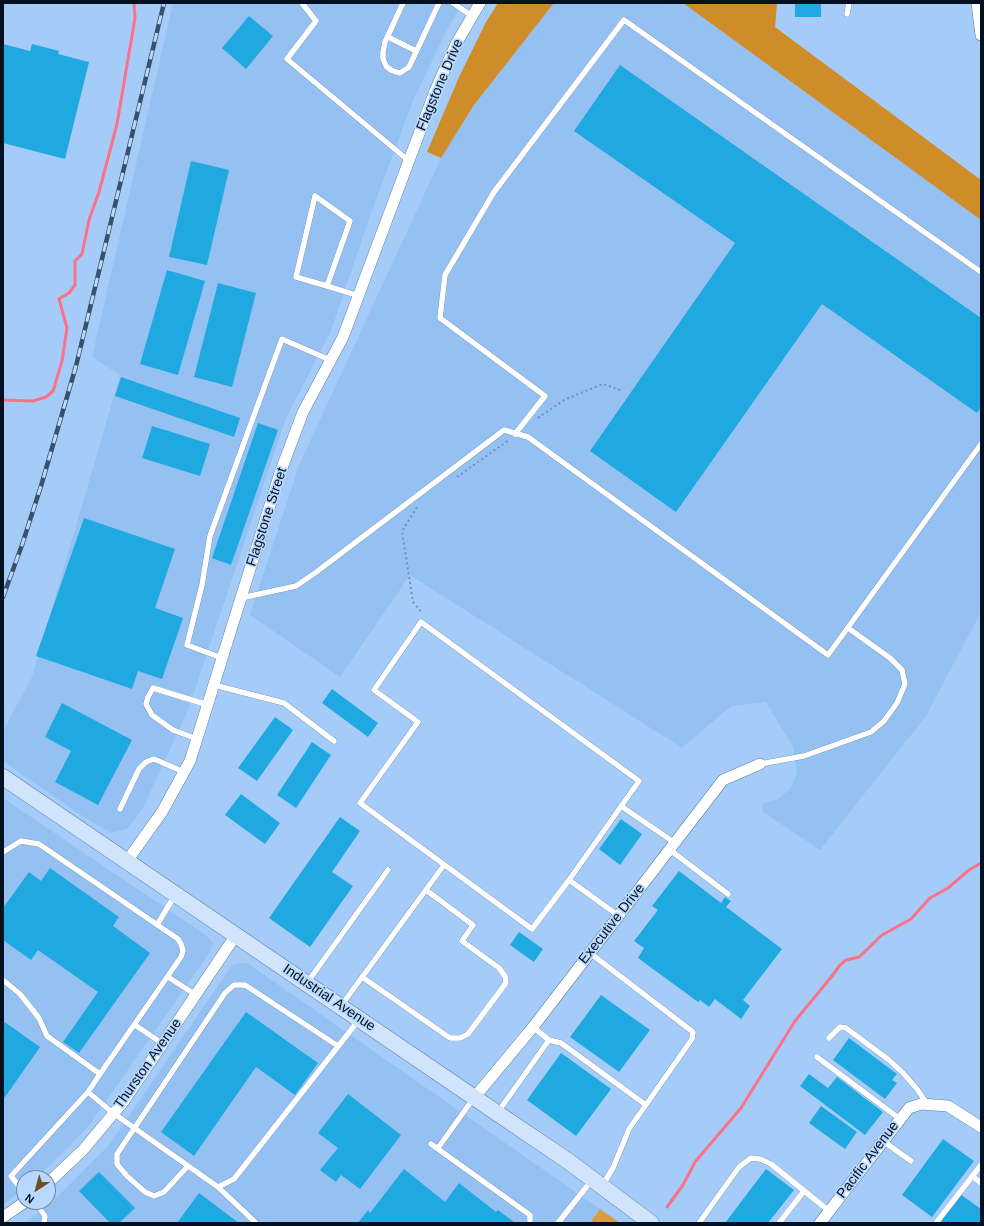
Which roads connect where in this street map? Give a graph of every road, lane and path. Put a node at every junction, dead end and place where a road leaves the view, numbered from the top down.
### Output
1 (302, 3) edge
2 (403, 3) edge
3 (439, 3) edge
4 (453, 3) edge
5 (480, 3) edge
6 (849, 3) edge
7 (977, 3) edge
8 (847, 14) dead end
9 (472, 16) junction
10 (981, 35) edge
11 (388, 37) junction
12 (416, 51) junction
13 (407, 166) junction
14 (981, 272) edge
15 (327, 286) junction
16 (359, 296) junction
17 (330, 360) junction
18 (622, 391) dead end
19 (538, 418) dead end
20 (514, 435) junction
21 (981, 444) edge
22 (456, 478) dead end
23 (417, 506) dead end
24 (241, 598) junction
25 (422, 613) dead end
26 (848, 628) junction
27 (222, 658) junction
28 (214, 685) junction
29 (208, 705) junction
30 (197, 739) junction
31 (334, 741) dead end
32 (760, 764) joint
33 (184, 772) junction
34 (3, 777) edge
35 (621, 806) junction
36 (120, 809) dead end
37 (672, 846) junction
38 (3, 852) edge
39 (127, 861) junction
40 (444, 865) junction
41 (388, 870) dead end
42 (569, 880) junction
43 (426, 890) junction
44 (728, 894) dead end
45 (176, 895) junction
46 (619, 916) junction
47 (157, 925) junction
48 (236, 935) junction
49 (590, 953) junction
50 (168, 976) junction
51 (362, 977) junction
52 (3, 980) edge
53 (307, 983) junction
54 (196, 996) junction
55 (341, 1007) junction
56 (359, 1019) junction
57 (135, 1025) junction
58 (533, 1027) junction
59 (829, 1038) dead end
60 (549, 1040) junction
61 (163, 1044) junction
62 (338, 1046) junction
63 (817, 1057) dead end
64 (100, 1074) junction
65 (88, 1092) junction
66 (474, 1098) junction
67 (924, 1104) junction
68 (646, 1105) junction
69 (498, 1112) junction
70 (114, 1113) junction
71 (900, 1119) junction
72 (981, 1127) edge
73 (134, 1128) junction
74 (883, 1141) junction
75 (431, 1144) dead end
76 (438, 1148) junction
77 (911, 1161) dead end
78 (981, 1165) edge
79 (188, 1166) junction
80 (16, 1170) edge
81 (16, 1171) edge
82 (56, 1175) edge
83 (972, 1176) junction
84 (16, 1183) edge
85 (597, 1183) junction
86 (981, 1183) edge
87 (218, 1187) junction
88 (804, 1191) junction
89 (16, 1209) edge
90 (40, 1210) edge
91 (829, 1211) junction
92 (3, 1218) edge
93 (44, 1223) edge
94 (256, 1223) edge
95 (530, 1223) edge
96 (558, 1223) edge
97 (651, 1223) edge
98 (699, 1223) edge
99 (779, 1223) edge
100 (820, 1223) edge
101 (936, 1223) edge

1 - 13 lane
2 - 11 lane
3 - 12 lane
4 - 9 lane
5 - 9 street, Flagstone Drive
6 - 8 lane
7 - 10 street
9 - 13 street, Flagstone Drive
11 - 12 lane
11 - 12 lane
13 - 16 street, Flagstone Street
14 - 20 lane
15 - 15 lane
15 - 16 lane
16 - 17 street, Flagstone Street
17 - 24 street, Flagstone Street
17 - 27 lane
18 - 19 path
20 - 22 path
20 - 24 lane
20 - 26 lane
21 - 26 lane
23 - 25 path
24 - 27 street, Flagstone Street
26 - 32 lane
27 - 28 street, Flagstone Street
28 - 29 street, Flagstone Street
28 - 31 lane
29 - 30 street, Flagstone Street
29 - 30 lane
30 - 33 street, Flagstone Street
32 - 37 street, Executive Drive
33 - 36 lane
33 - 39 street, Flagstone Street
34 - 39 main road, Industrial Avenue
35 - 37 lane
35 - 40 lane
35 - 42 lane
37 - 44 lane
37 - 46 street, Executive Drive
38 - 47 lane
39 - 45 main road, Industrial Avenue
40 - 42 lane
40 - 43 lane
41 - 53 lane
42 - 46 lane
43 - 51 lane
43 - 51 lane
45 - 47 lane
45 - 48 main road, Industrial Avenue
46 - 49 street, Executive Drive
47 - 50 lane
48 - 53 main road, Industrial Avenue
48 - 54 street, Thurston Avenue
49 - 58 street, Executive Drive
49 - 68 lane
50 - 54 lane
50 - 57 lane
51 - 55 lane
52 - 64 lane
53 - 55 main road, Industrial Avenue
54 - 61 street, Thurston Avenue
55 - 56 main road, Industrial Avenue
56 - 62 lane
56 - 66 main road, Industrial Avenue
57 - 61 lane
57 - 64 lane
58 - 60 lane
58 - 66 street, Executive Drive
59 - 67 lane
60 - 68 lane
60 - 69 lane
61 - 70 street, Thurston Avenue
62 - 73 lane
62 - 87 lane
63 - 71 lane
64 - 65 lane
65 - 70 lane
65 - 80 lane
66 - 69 main road, Industrial Avenue
66 - 76 lane
67 - 71 street, Pacific Avenue
67 - 72 street
68 - 85 lane
69 - 85 main road, Industrial Avenue
70 - 73 lane
70 - 82 street, Thurston Avenue
71 - 74 street, Pacific Avenue
73 - 79 lane
73 - 79 lane
74 - 77 lane
74 - 91 street, Pacific Avenue
75 - 76 lane
76 - 95 lane
78 - 83 lane
79 - 87 lane
81 - 84 lane
83 - 86 lane
83 - 101 lane
85 - 96 lane
85 - 97 main road, Industrial Avenue
87 - 94 lane
88 - 91 lane
88 - 98 lane
88 - 99 lane
89 - 92 street
90 - 93 lane
91 - 100 street, Pacific Avenue

